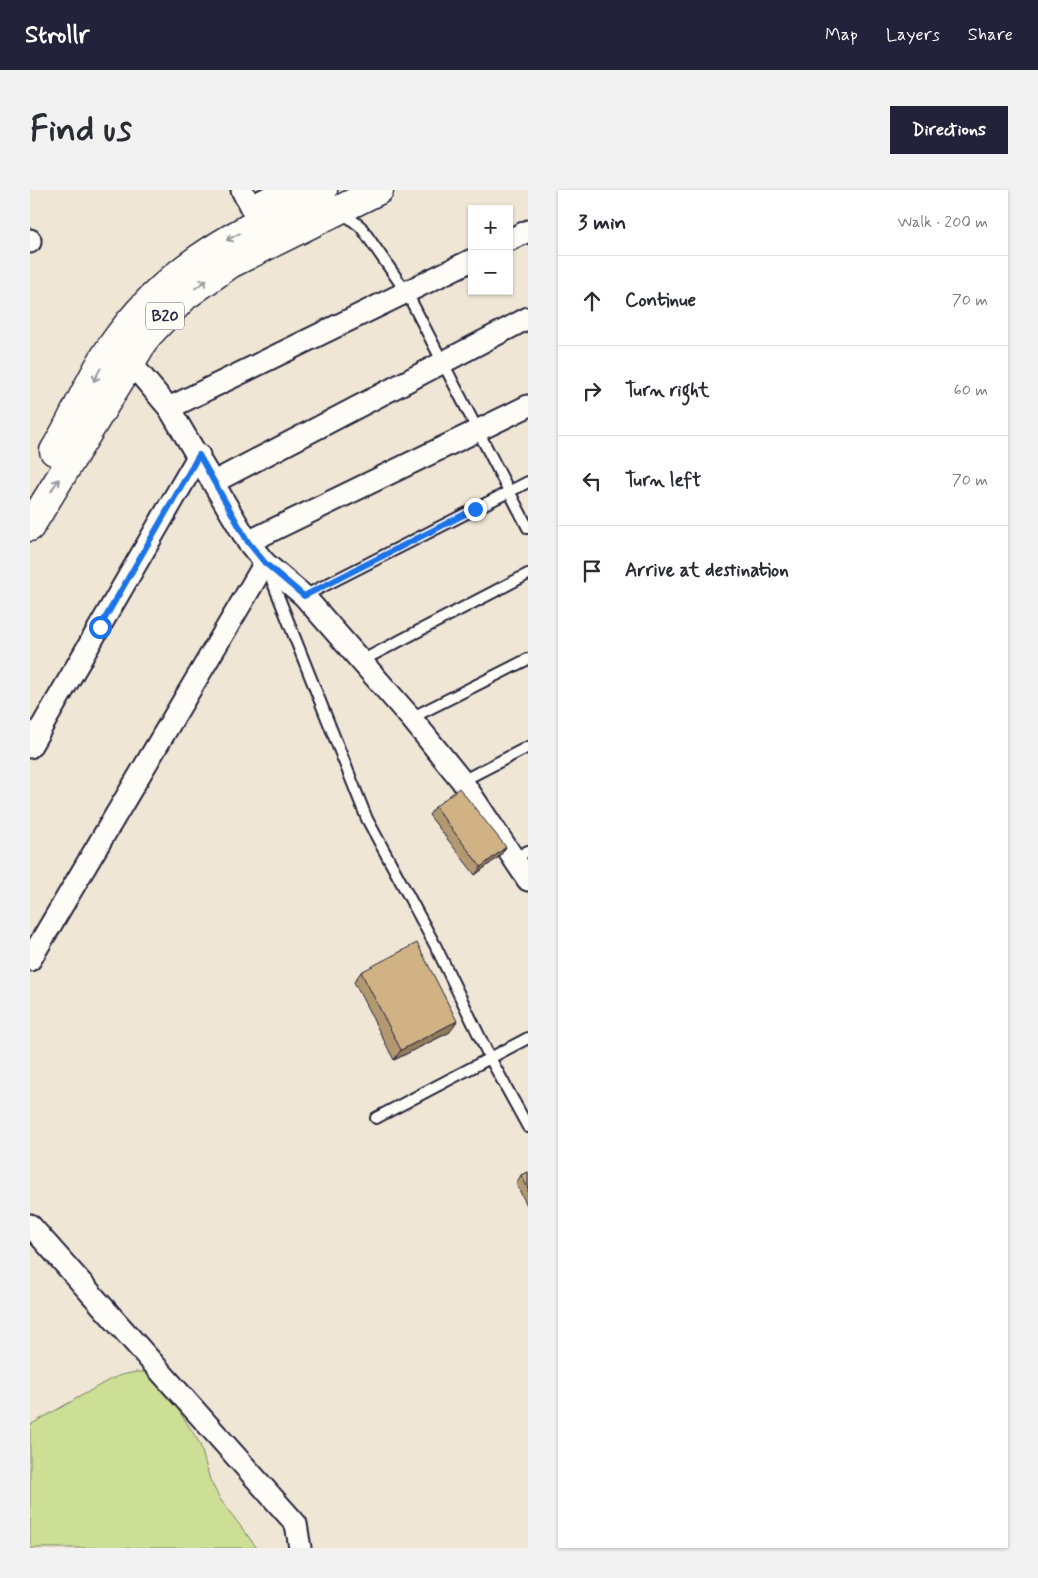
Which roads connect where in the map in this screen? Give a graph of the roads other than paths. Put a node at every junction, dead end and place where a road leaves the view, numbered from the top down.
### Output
1 (284, 190) edge
2 (350, 197) edge
3 (255, 216) edge
4 (362, 227) junction
5 (528, 230) edge
6 (513, 238) edge
7 (468, 262) edge
8 (407, 293) junction
9 (528, 318) edge
10 (120, 355) junction
11 (443, 362) junction
12 (528, 406) edge
13 (169, 408) junction
14 (479, 432) junction
15 (199, 455) junction
16 (214, 482) junction
17 (528, 482) edge
18 (30, 490) edge
19 (509, 492) junction
20 (30, 527) edge
21 (528, 528) edge
22 (248, 542) junction
23 (265, 563) junction
24 (528, 574) edge
25 (304, 596) junction
26 (528, 659) edge
27 (361, 661) junction
28 (412, 718) junction
29 (30, 747) edge
30 (528, 747) edge
31 (462, 781) junction
32 (521, 854) edge
33 (528, 880) edge
34 (30, 960) edge
35 (528, 1038) edge
36 (490, 1058) junction
37 (376, 1118) dead end
38 (528, 1127) edge
39 (30, 1226) edge
40 (300, 1548) edge

1 - 3 street
2 - 3 highway, B20
2 - 4 lane
2 - 4 lane
3 - 10 highway, B20
4 - 8 lane
5 - 6 street
7 - 8 street
8 - 11 lane
8 - 13 street
9 - 11 street
10 - 13 street
10 -> 18 highway, B20
20 -> 10 highway, B20
11 - 14 lane
11 - 16 street
12 - 14 street
13 - 15 street
14 - 19 lane
14 - 22 street
15 - 16 street
15 - 29 street
16 - 22 street
17 - 19 lane
19 - 21 lane
19 - 25 lane
22 - 23 street
23 - 25 street
23 - 34 street
23 - 36 lane
24 - 27 lane
25 - 27 street
26 - 28 lane
27 - 28 street
28 - 31 street
30 - 31 lane
31 - 32 street
32 - 33 street
35 - 36 lane
36 - 37 lane
36 - 38 lane
39 - 40 street

